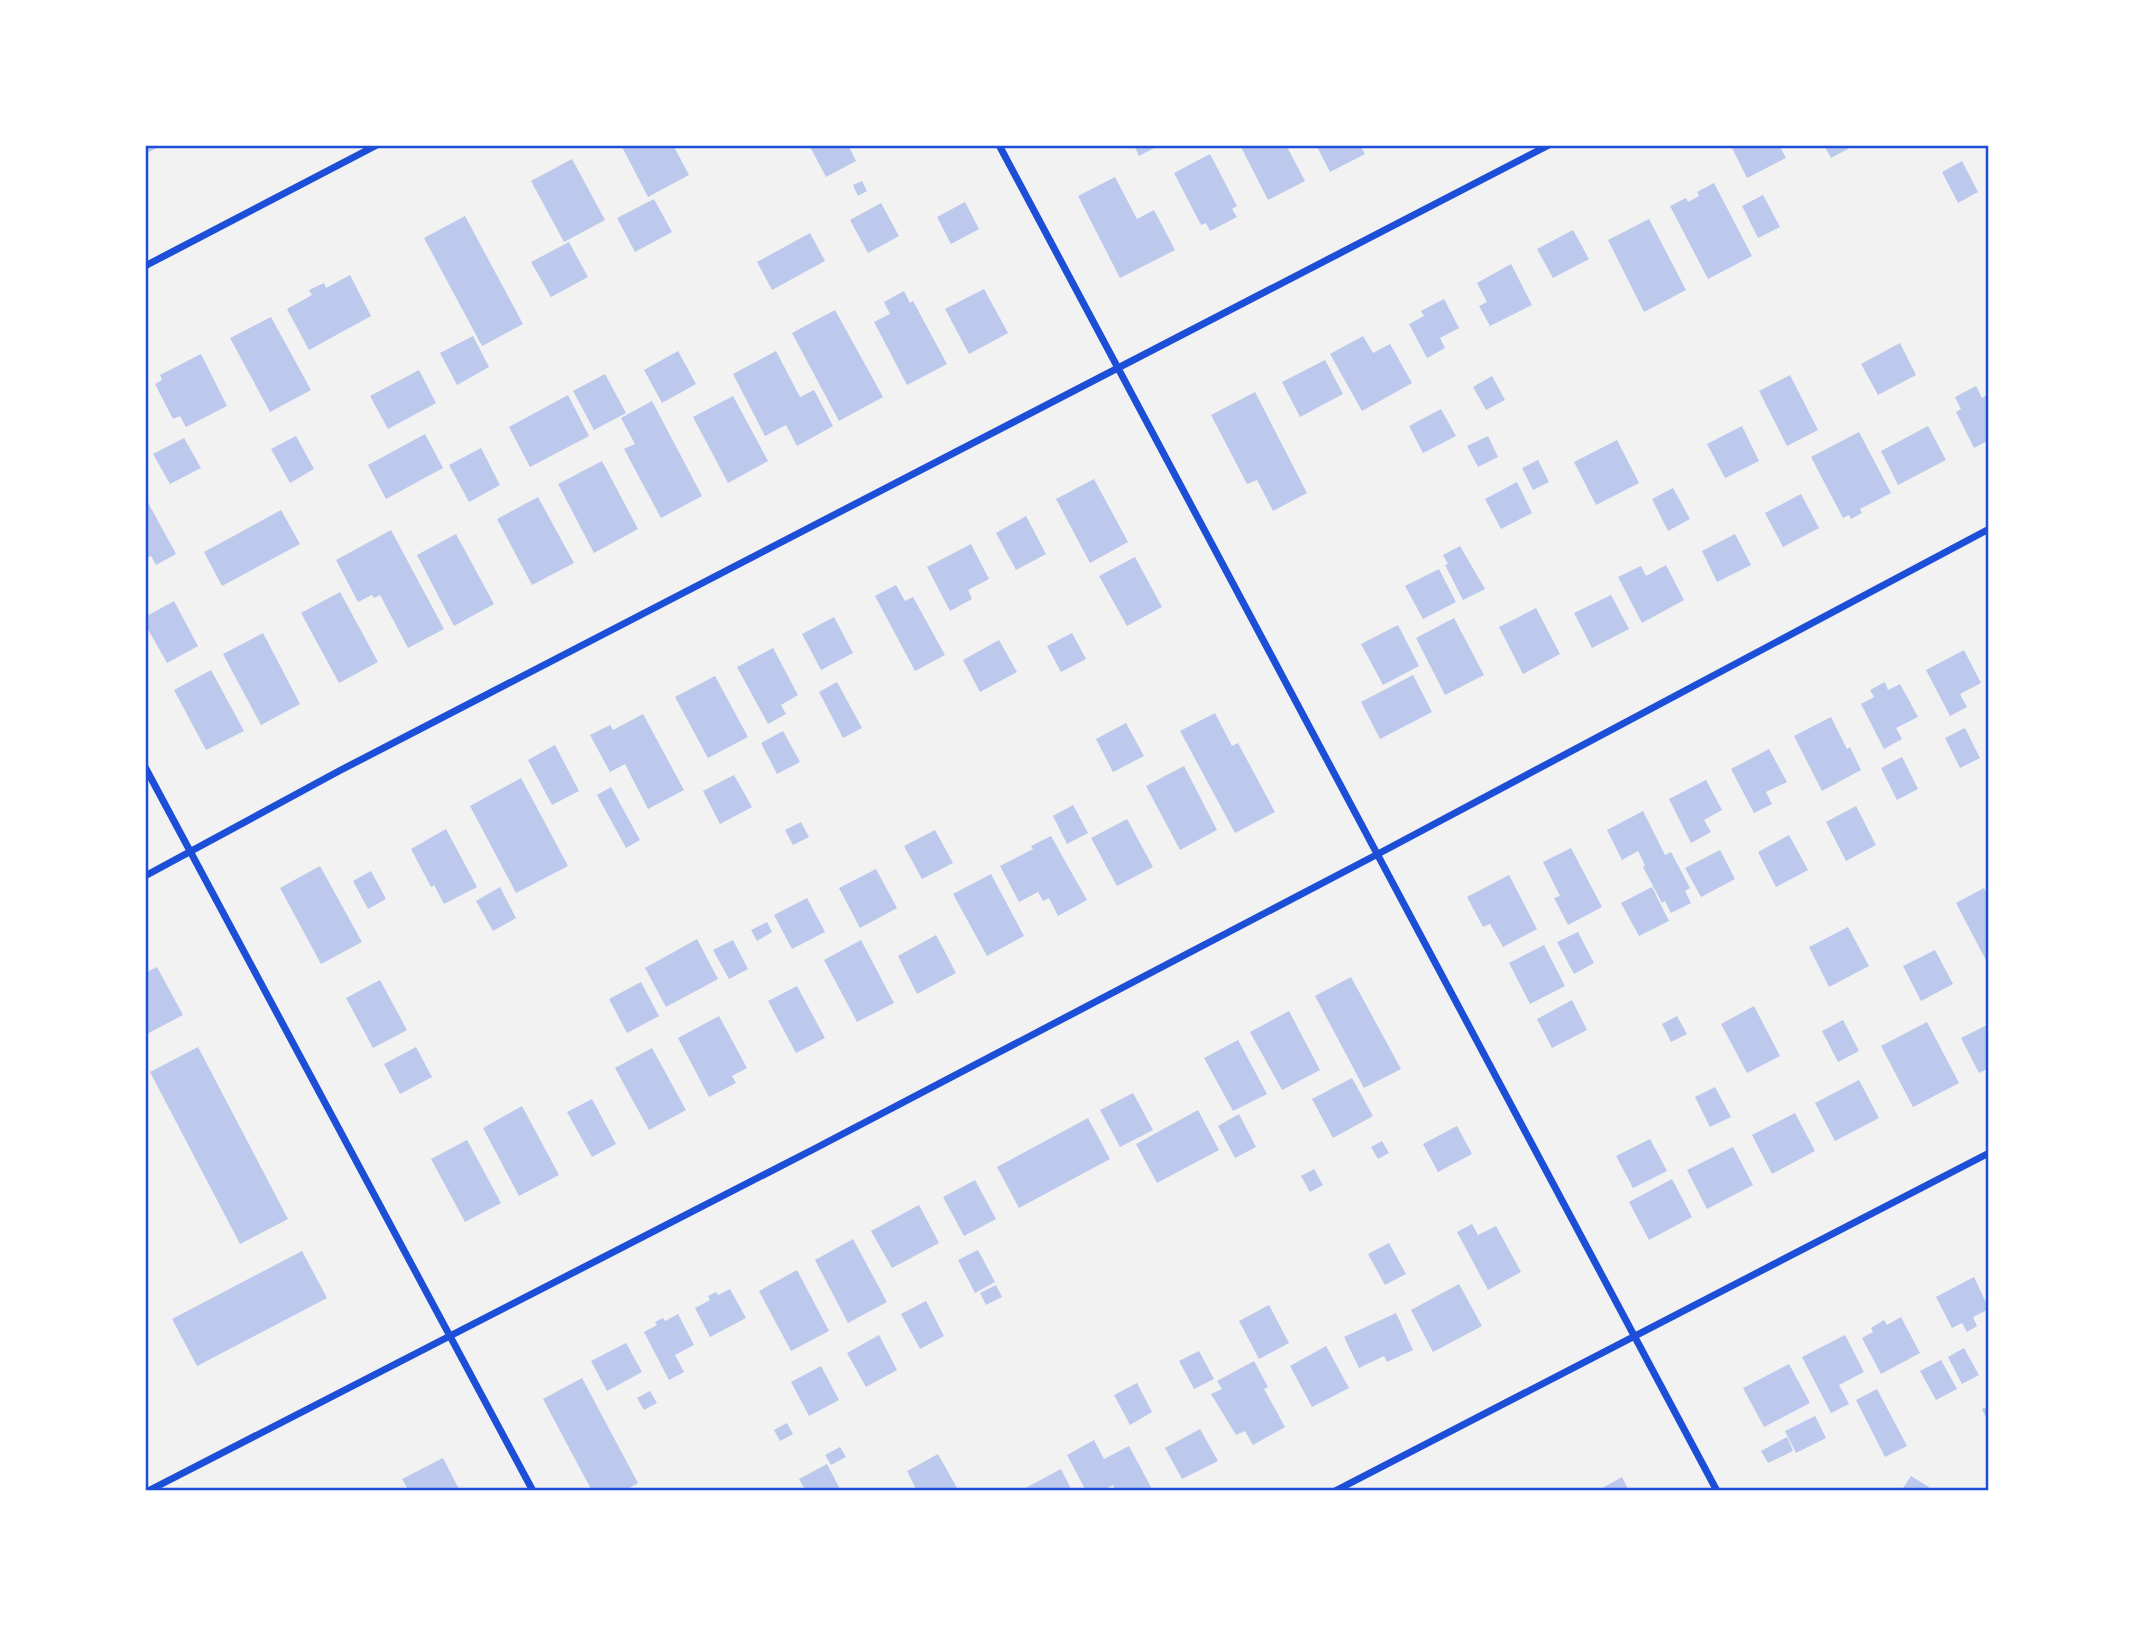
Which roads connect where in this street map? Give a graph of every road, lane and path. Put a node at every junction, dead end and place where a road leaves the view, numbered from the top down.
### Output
1 (377, 145) edge
2 (999, 145) edge
3 (1549, 145) edge
4 (145, 266) edge
5 (1117, 368) junction
6 (1989, 529) edge
7 (145, 767) edge
8 (190, 852) junction
9 (1376, 855) junction
10 (145, 876) edge
11 (1989, 1153) edge
12 (450, 1336) junction
13 (1633, 1336) junction
14 (148, 1491) edge
15 (533, 1491) edge
16 (1335, 1491) edge
17 (1717, 1491) edge

1 - 4 street
2 - 5 street
3 - 5 street
5 - 8 street
5 - 9 street
6 - 9 street
7 - 8 street
8 - 10 street
8 - 12 street
9 - 12 street
9 - 13 street
11 - 13 street
12 - 14 street
12 - 15 street
13 - 16 street
13 - 17 street

